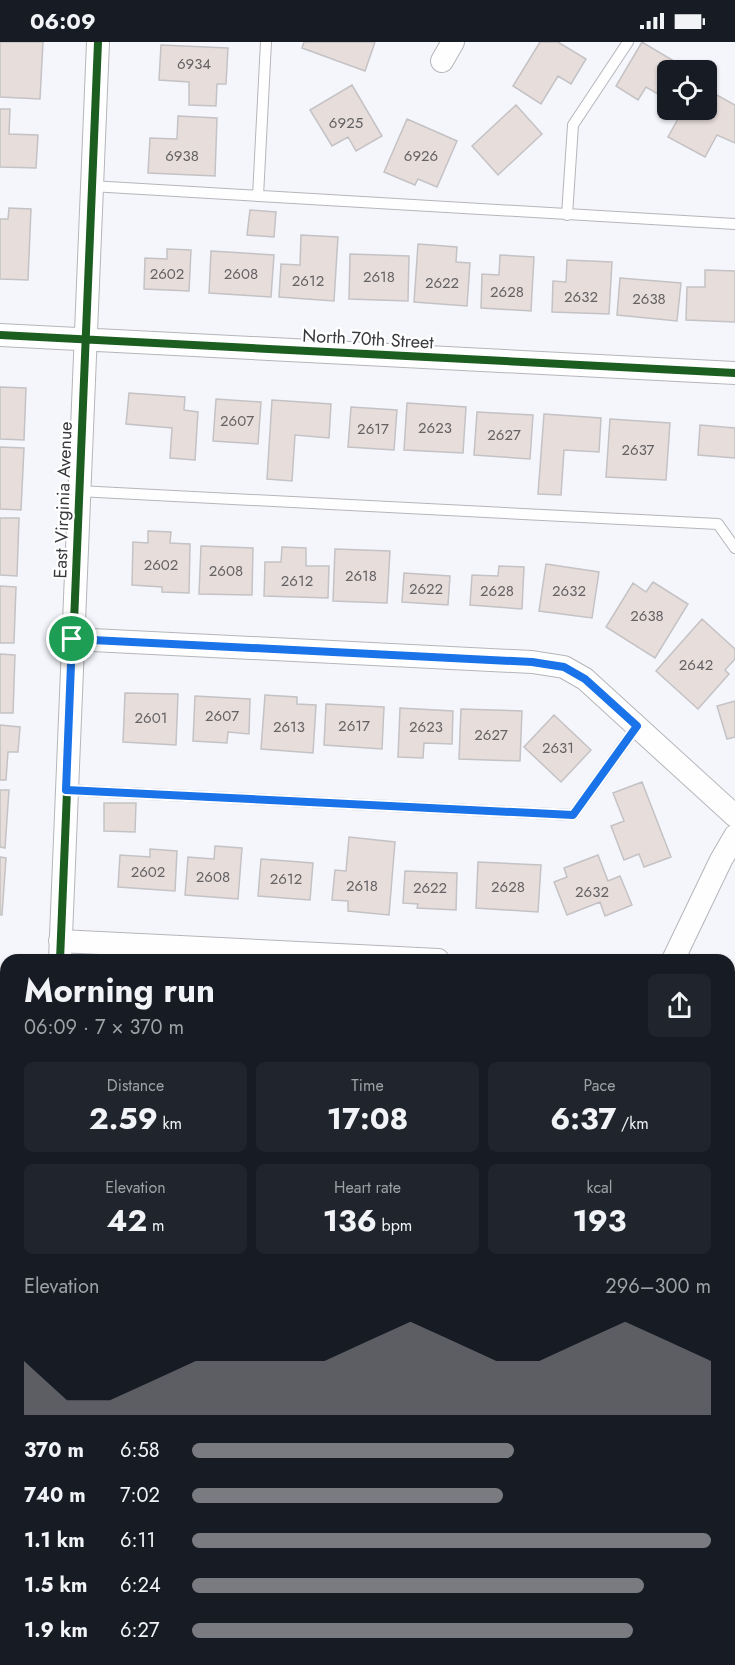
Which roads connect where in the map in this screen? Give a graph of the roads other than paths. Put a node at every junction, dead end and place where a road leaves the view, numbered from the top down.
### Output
1 (98, 42) edge
2 (266, 42) edge
3 (453, 42) edge
4 (628, 42) edge
5 (442, 62) dead end
6 (91, 186) junction
7 (258, 196) junction
8 (567, 215) junction
9 (735, 225) edge
10 (0, 335) edge
11 (84, 340) junction
12 (735, 373) edge
13 (78, 491) junction
14 (735, 549) edge
15 (72, 639) junction
16 (637, 726) junction
17 (66, 790) junction
18 (735, 816) edge
19 (735, 836) edge
20 (60, 951) edge
21 (186, 954) edge
22 (676, 954) edge

1 - 6 street, East Virginia Avenue
2 - 7 lane
3 - 5 street
4 - 8 lane
6 - 7 lane
6 - 11 street, East Virginia Avenue
7 - 8 lane
8 - 9 lane
10 - 11 street, North 70th Street
11 - 12 street, North 70th Street
11 - 13 street, East Virginia Avenue
13 - 14 lane
13 - 15 street, East Virginia Avenue
15 - 16 street
15 - 17 street, East Virginia Avenue
16 - 17 lane
16 - 18 street
17 - 20 street, East Virginia Avenue
19 - 22 street
20 - 21 street

